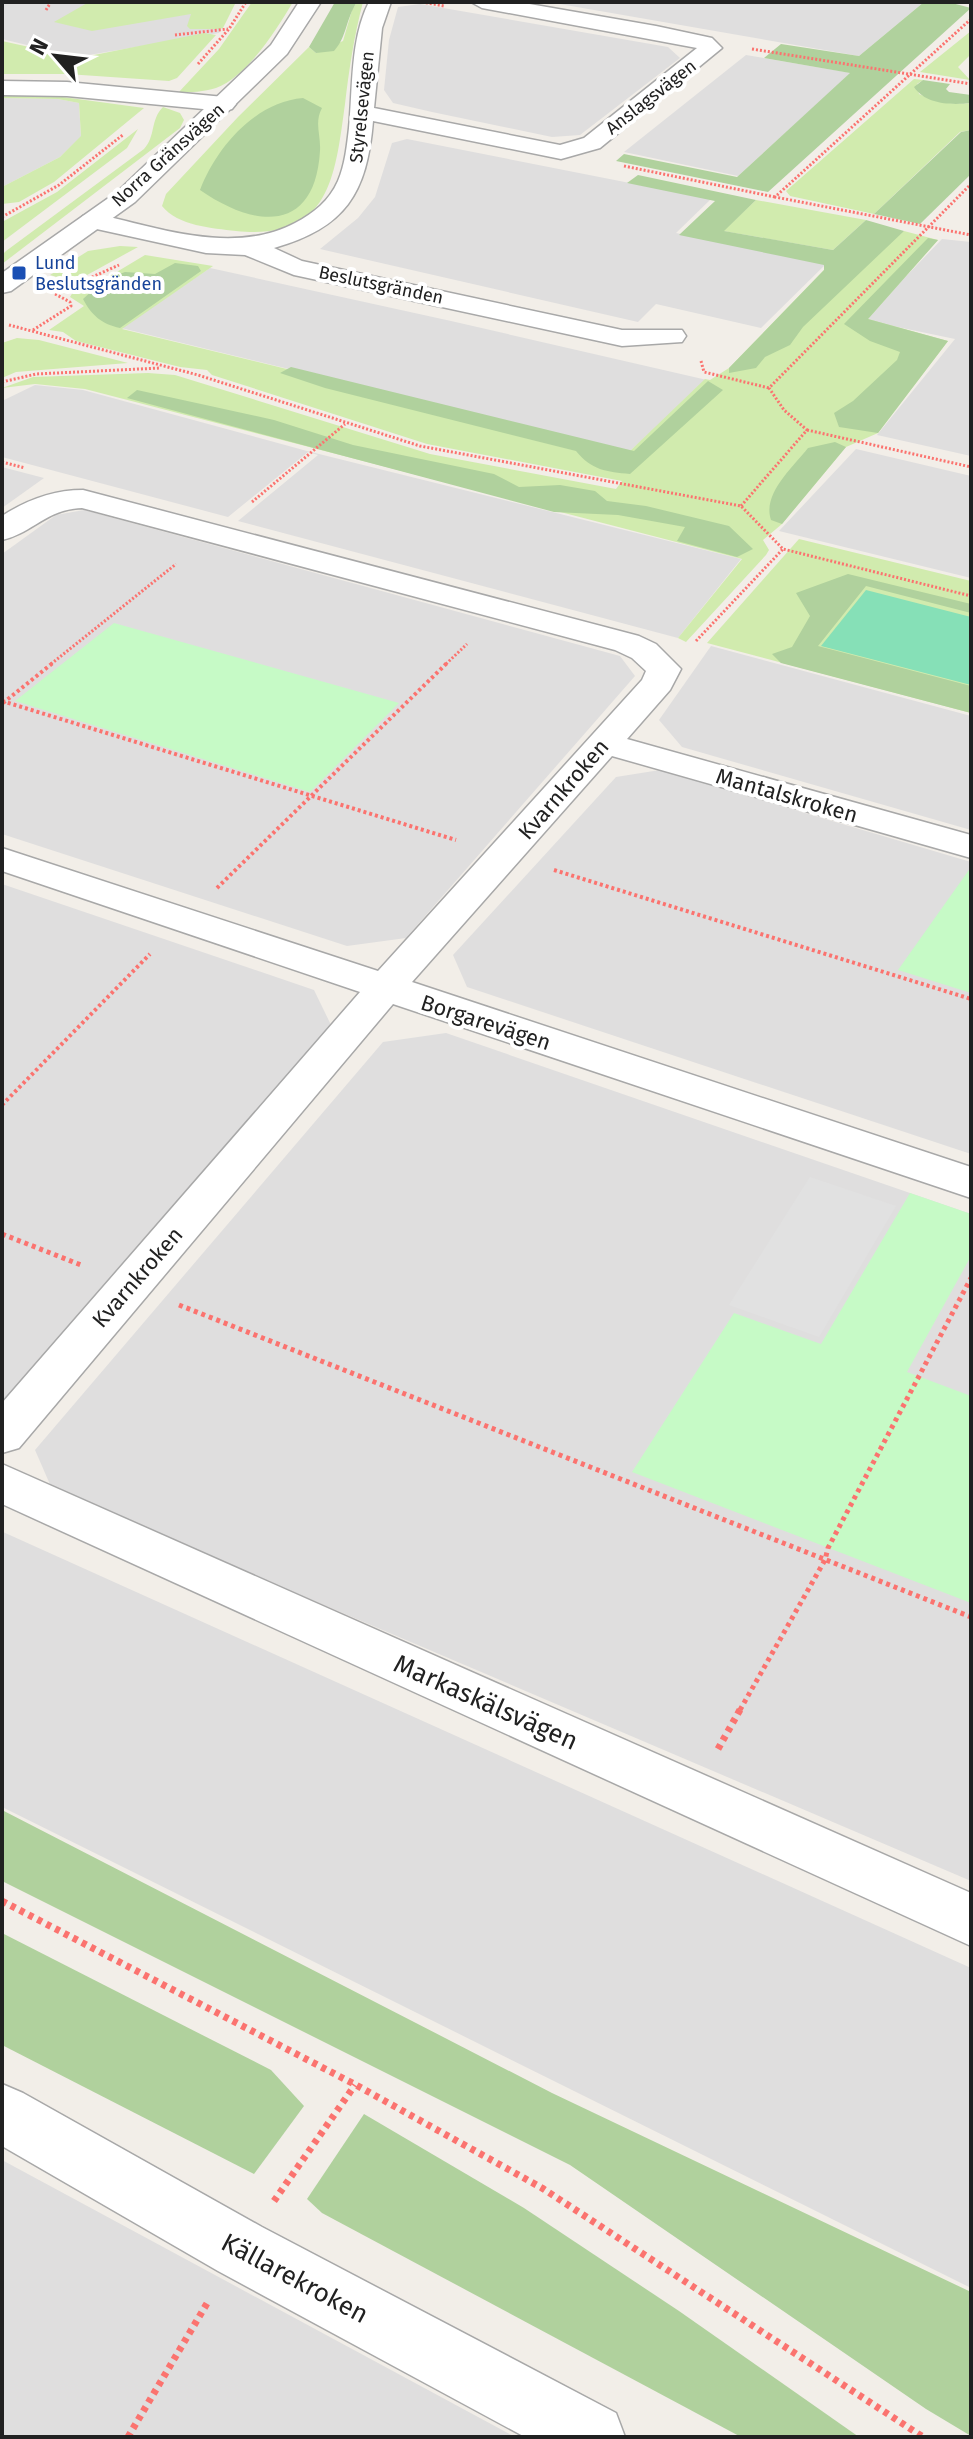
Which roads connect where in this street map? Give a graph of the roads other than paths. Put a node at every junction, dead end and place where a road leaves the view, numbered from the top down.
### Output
1 (310, 2) edge
2 (380, 2) edge
3 (482, 2) edge
4 (2, 88) edge
5 (224, 104) junction
6 (361, 112) junction
7 (92, 221) junction
8 (250, 247) junction
9 (2, 285) edge
10 (672, 336) dead end
11 (2, 531) edge
12 (604, 743) junction
13 (971, 847) edge
14 (2, 859) edge
15 (385, 988) junction
16 (971, 1183) edge
17 (2, 1435) edge
18 (2, 1483) edge
19 (971, 1920) edge
20 (2, 2113) edge
21 (592, 2437) edge

1 - 5 street, Norra Gränsvägen
2 - 6 street, Styrelsevägen
3 - 6 street, Anslagsvägen
4 - 5 street
5 - 7 street, Norra Gränsvägen
6 - 8 street, Styrelsevägen
7 - 8 street, Beslutsgränden
7 - 9 street, Norra Gränsvägen
8 - 10 street, Beslutsgränden
11 - 12 street, Kvarnkroken
12 - 13 street, Mantalskroken
12 - 15 street, Kvarnkroken
14 - 15 street, Borgarevägen
15 - 16 street, Borgarevägen
15 - 17 street, Kvarnkroken
18 - 19 street, Markaskälsvägen
20 - 21 street, Källarekroken

